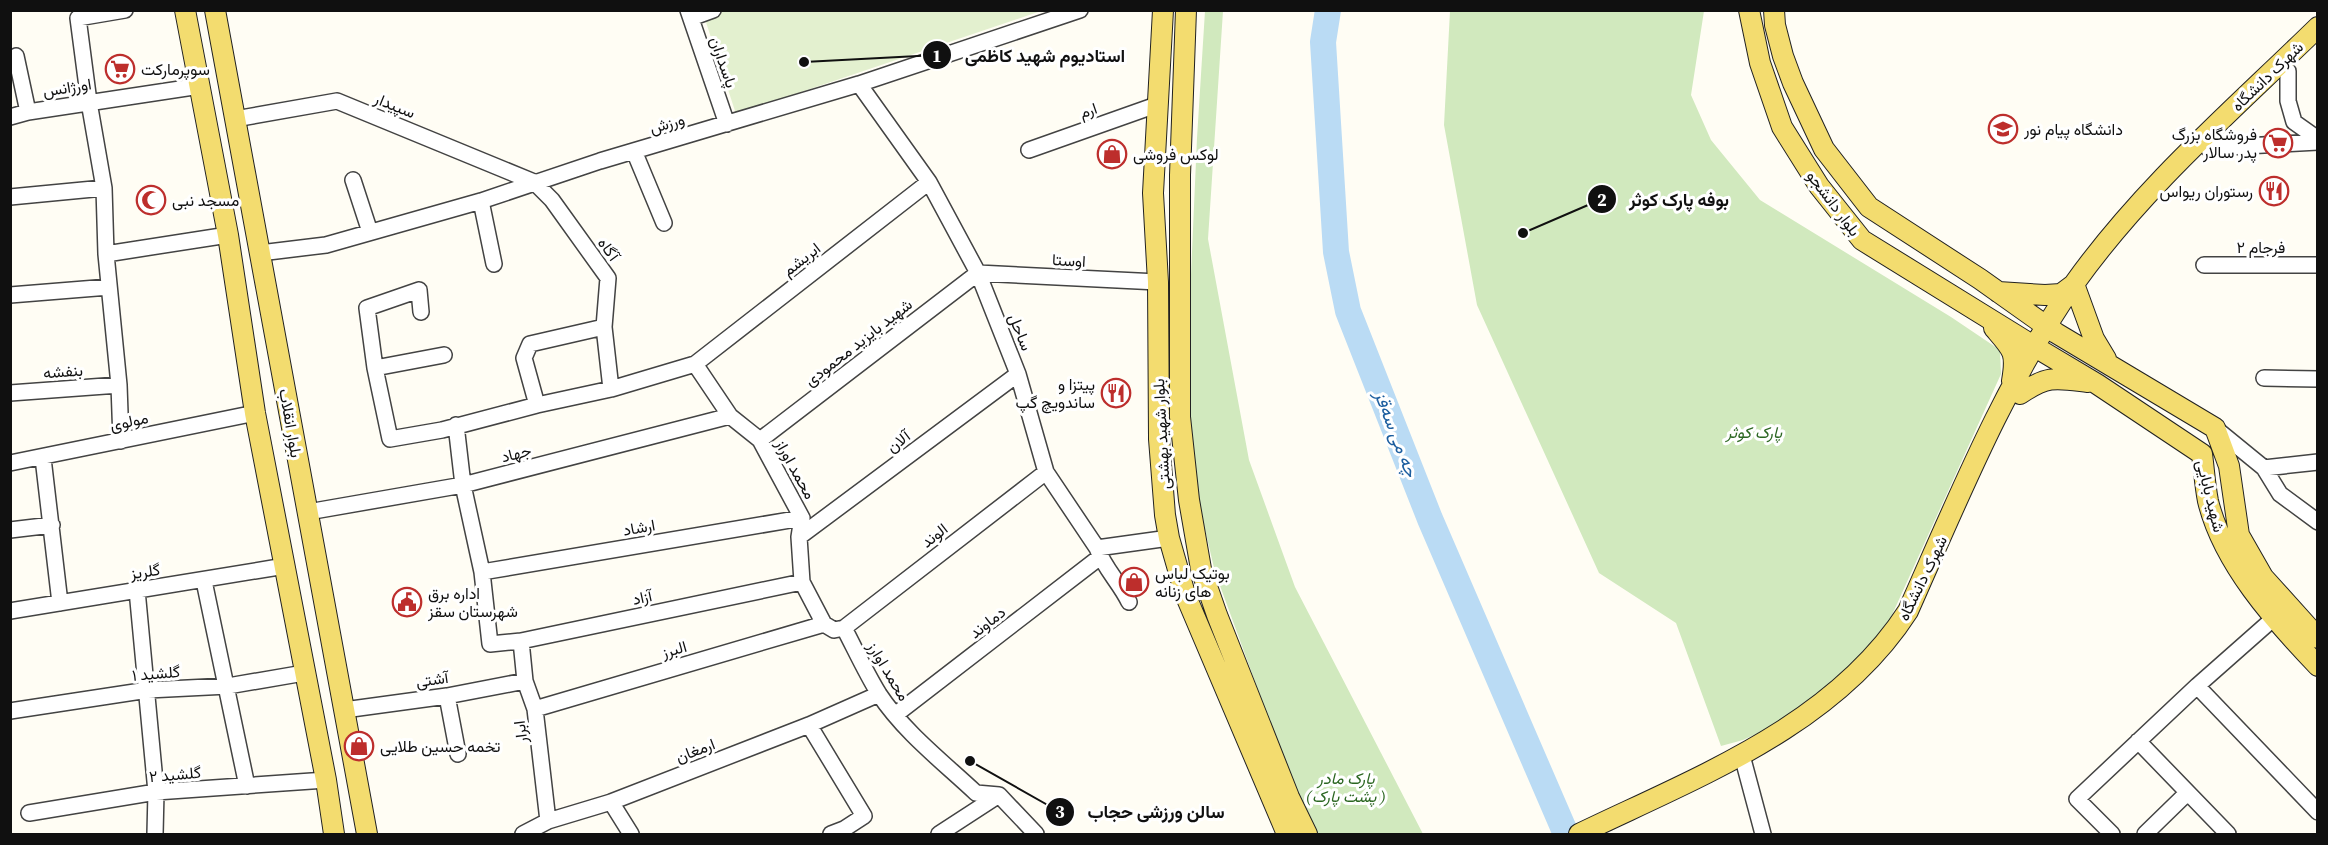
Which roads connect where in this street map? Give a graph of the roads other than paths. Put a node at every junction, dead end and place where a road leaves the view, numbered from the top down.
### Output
1 (124, 10) edge
2 (185, 10) edge
3 (215, 10) edge
4 (713, 10) edge
5 (1080, 10) edge
6 (1163, 10) edge
7 (1186, 10) edge
8 (1749, 10) edge
9 (1774, 10) edge
10 (689, 14) edge
11 (2318, 27) edge
12 (2318, 45) edge
13 (16, 56) dead end
14 (2288, 71) junction
15 (859, 84) junction
16 (200, 86) junction
17 (89, 102) junction
18 (1159, 104) junction
19 (28, 112) junction
20 (10, 117) edge
21 (235, 119) junction
22 (727, 124) junction
23 (2318, 140) edge
24 (2208, 148) junction
25 (1029, 150) dead end
26 (634, 152) junction
27 (353, 180) dead end
28 (534, 182) junction
29 (929, 182) junction
30 (104, 188) junction
31 (10, 197) edge
32 (481, 201) junction
33 (1869, 207) junction
34 (663, 223) dead end
35 (1848, 224) junction
36 (370, 232) junction
37 (228, 235) junction
38 (260, 253) junction
39 (106, 254) junction
40 (494, 264) dead end
41 (2204, 265) dead end
42 (2318, 265) edge
43 (978, 273) junction
44 (1158, 282) junction
45 (109, 287) junction
46 (2077, 291) junction
47 (1998, 292) junction
48 (10, 295) edge
49 (420, 312) dead end
50 (1981, 312) junction
51 (604, 327) junction
52 (2052, 329) junction
53 (2040, 350) junction
54 (444, 355) dead end
55 (2108, 362) junction
56 (695, 364) junction
57 (375, 368) junction
58 (1018, 374) junction
59 (2264, 378) dead end
60 (2318, 379) edge
61 (2097, 384) junction
62 (119, 385) junction
63 (611, 389) junction
64 (2016, 389) junction
65 (10, 393) edge
66 (537, 405) junction
67 (255, 413) junction
68 (730, 416) junction
69 (456, 425) junction
70 (2215, 428) junction
71 (760, 440) junction
72 (120, 441) junction
73 (43, 458) junction
74 (2318, 462) edge
75 (10, 463) edge
76 (2264, 468) junction
77 (1047, 472) junction
78 (463, 484) junction
79 (308, 512) junction
80 (802, 518) junction
81 (2318, 522) edge
82 (52, 525) junction
83 (10, 530) edge
84 (799, 537) junction
85 (1168, 538) junction
86 (1099, 553) junction
87 (285, 566) junction
88 (482, 572) junction
89 (204, 581) junction
90 (802, 582) junction
91 (137, 590) junction
92 (1129, 602) dead end
93 (60, 603) junction
94 (293, 610) junction
95 (10, 611) edge
96 (2274, 618) junction
97 (824, 624) junction
98 (329, 628) junction
99 (844, 628) junction
100 (2318, 638) edge
101 (521, 641) junction
102 (2318, 666) edge
103 (304, 673) junction
104 (525, 681) junction
105 (228, 686) junction
106 (2197, 686) junction
107 (148, 690) junction
108 (879, 694) junction
109 (447, 696) junction
110 (535, 709) junction
111 (344, 710) junction
112 (10, 711) edge
113 (895, 715) junction
114 (809, 725) junction
115 (2138, 741) junction
116 (458, 754) dead end
117 (1744, 763) junction
118 (1720, 772) junction
119 (326, 780) junction
120 (247, 786) junction
121 (156, 792) junction
122 (999, 795) junction
123 (2182, 798) dead end
124 (611, 802) junction
125 (2318, 812) edge
126 (29, 813) dead end
127 (548, 821) junction
128 (841, 833) edge
129 (155, 834) edge
130 (334, 834) edge
131 (367, 834) edge
132 (523, 834) edge
133 (631, 834) edge
134 (939, 834) edge
135 (1036, 834) edge
136 (1287, 834) edge
137 (1307, 834) edge
138 (1579, 834) edge
139 (1600, 834) edge
140 (1763, 834) edge
141 (2112, 834) edge
142 (2145, 834) edge
143 (2228, 834) edge

1 - 17 street
2 - 16 main road, بلوار انقلاب
3 - 21 main road, بلوار انقلاب
4 - 10 street
5 - 15 street, ورزش
6 - 18 main road, بلوار شهید بهشتی
7 - 137 main road, بلوار شهید بهشتی
8 - 35 main road, بلوار دانشجو
9 - 33 main road, بلوار دانشجو
10 - 22 street, پاسداران
11 - 46 main road, شهرک دانشگاه
12 - 14 main road
13 - 19 street
14 - 23 street
14 - 24 main road
15 - 22 street, ورزش
15 - 29 street, ساحل
16 - 17 street, اورژانس
16 - 37 main road, بلوار انقلاب
17 - 19 street, اورژانس
17 - 30 street
18 - 25 street, ارم
18 - 44 main road, بلوار شهید بهشتی
19 - 20 street, اورژانس
21 - 28 street, سپیدار
21 - 38 main road, بلوار انقلاب
22 - 26 street, ورزش
23 - 24 street
24 - 46 main road
26 - 28 street, ورزش
26 - 34 street
27 - 36 street
28 - 32 street, ورزش
28 - 51 street, آگاه
29 - 43 street, ساحل
29 - 56 street, ابریشم
30 - 31 street
30 - 39 street
32 - 36 street, ورزش
32 - 40 street
33 - 35 main road
33 - 47 main road, بلوار دانشجو
35 - 50 main road, بلوار دانشجو
36 - 38 street, ورزش
37 - 39 street
37 - 67 main road, بلوار انقلاب
38 - 79 main road, بلوار انقلاب
39 - 45 street
41 - 42 street, فرجام ۲
43 - 44 street, اوستا
43 - 58 street, ساحل
43 - 71 street, شهید بایزید محمودی
44 - 85 main road, بلوار شهید بهشتی
45 - 48 street
45 - 62 street
46 - 47 main road
46 - 52 main road
46 - 55 main road
47 - 52 main road, بلوار دانشجو
49 - 57 street
50 - 53 main road, بلوار دانشجو
50 - 64 main road
51 - 63 street, آگاه
51 - 66 street
52 - 53 main road
52 - 55 main road
53 - 61 main road, شهید بابایی
53 - 64 main road
54 - 57 street
55 - 70 main road
56 - 63 street
56 - 68 street
57 - 69 street
58 - 77 street, ساحل
58 - 84 street, آلان
59 - 60 street
61 - 64 main road
61 - 96 main road, شهید بابایی
62 - 65 street, بنفشه
62 - 72 street
63 - 66 street
64 - 117 main road
64 - 118 main road, شهرک دانشگاه
66 - 69 street
67 - 72 street, مولوی
67 - 87 main road, بلوار انقلاب
68 - 71 street, محمد اوراز
68 - 78 street, جهاد
69 - 78 street
70 - 76 street
70 - 100 main road, شهید بابایی
71 - 80 street, محمد اوراز
72 - 73 street, مولوی
73 - 75 street, مولوی
73 - 82 street
74 - 76 street
76 - 81 street
77 - 86 street, ساحل
77 - 99 street, الوند
78 - 79 street, جهاد
78 - 88 street
79 - 98 main road, بلوار انقلاب
80 - 84 street
80 - 88 street, ارشاد
82 - 83 street
82 - 93 street
84 - 90 street
85 - 86 street
85 - 136 main road, بلوار شهید بهشتی
86 - 92 street, ساحل
86 - 113 street, دماوند
87 - 89 street, گلریز
87 - 94 main road, بلوار انقلاب
88 - 101 street, آزاد
89 - 91 street, گلریز
89 - 105 street
90 - 97 street
90 - 101 street, آزاد
91 - 93 street, گلریز
91 - 107 street
93 - 95 street, گلریز
94 - 98 main road
94 - 103 main road, بلوار انقلاب
96 - 102 main road, شهید بابایی
96 - 106 street
97 - 99 street
97 - 110 street, البرز
98 - 111 main road, بلوار انقلاب
99 - 108 street, محمد اوارز
101 - 104 street, ابرار
103 - 105 street, گلشید ۱
103 - 119 main road, بلوار انقلاب
104 - 109 street, آشتی
104 - 110 street, ابرار
105 - 107 street, گلشید ۱
105 - 120 street
106 - 115 street
106 - 125 street
107 - 112 street, گلشید ۱
107 - 121 street
108 - 113 street, محمد اوارز
108 - 114 street, ارمغان
109 - 111 street, آشتی
109 - 116 street
110 - 127 street, ابرار
111 - 131 main road, بلوار انقلاب
113 - 122 street, محمد اوارز
114 - 124 street, ارمغان
114 - 128 street
115 - 141 street
115 - 143 street
117 - 118 main road
117 - 140 street
118 - 138 main road
118 - 139 main road
119 - 120 street, گلشید ۲
119 - 130 main road, بلوار انقلاب
120 - 121 street, گلشید ۲
121 - 126 street, گلشید ۲
121 - 129 street
122 - 134 street
122 - 135 street
123 - 142 street
124 - 127 street, ارمغان
124 - 133 street
127 - 132 street, ارمغان

